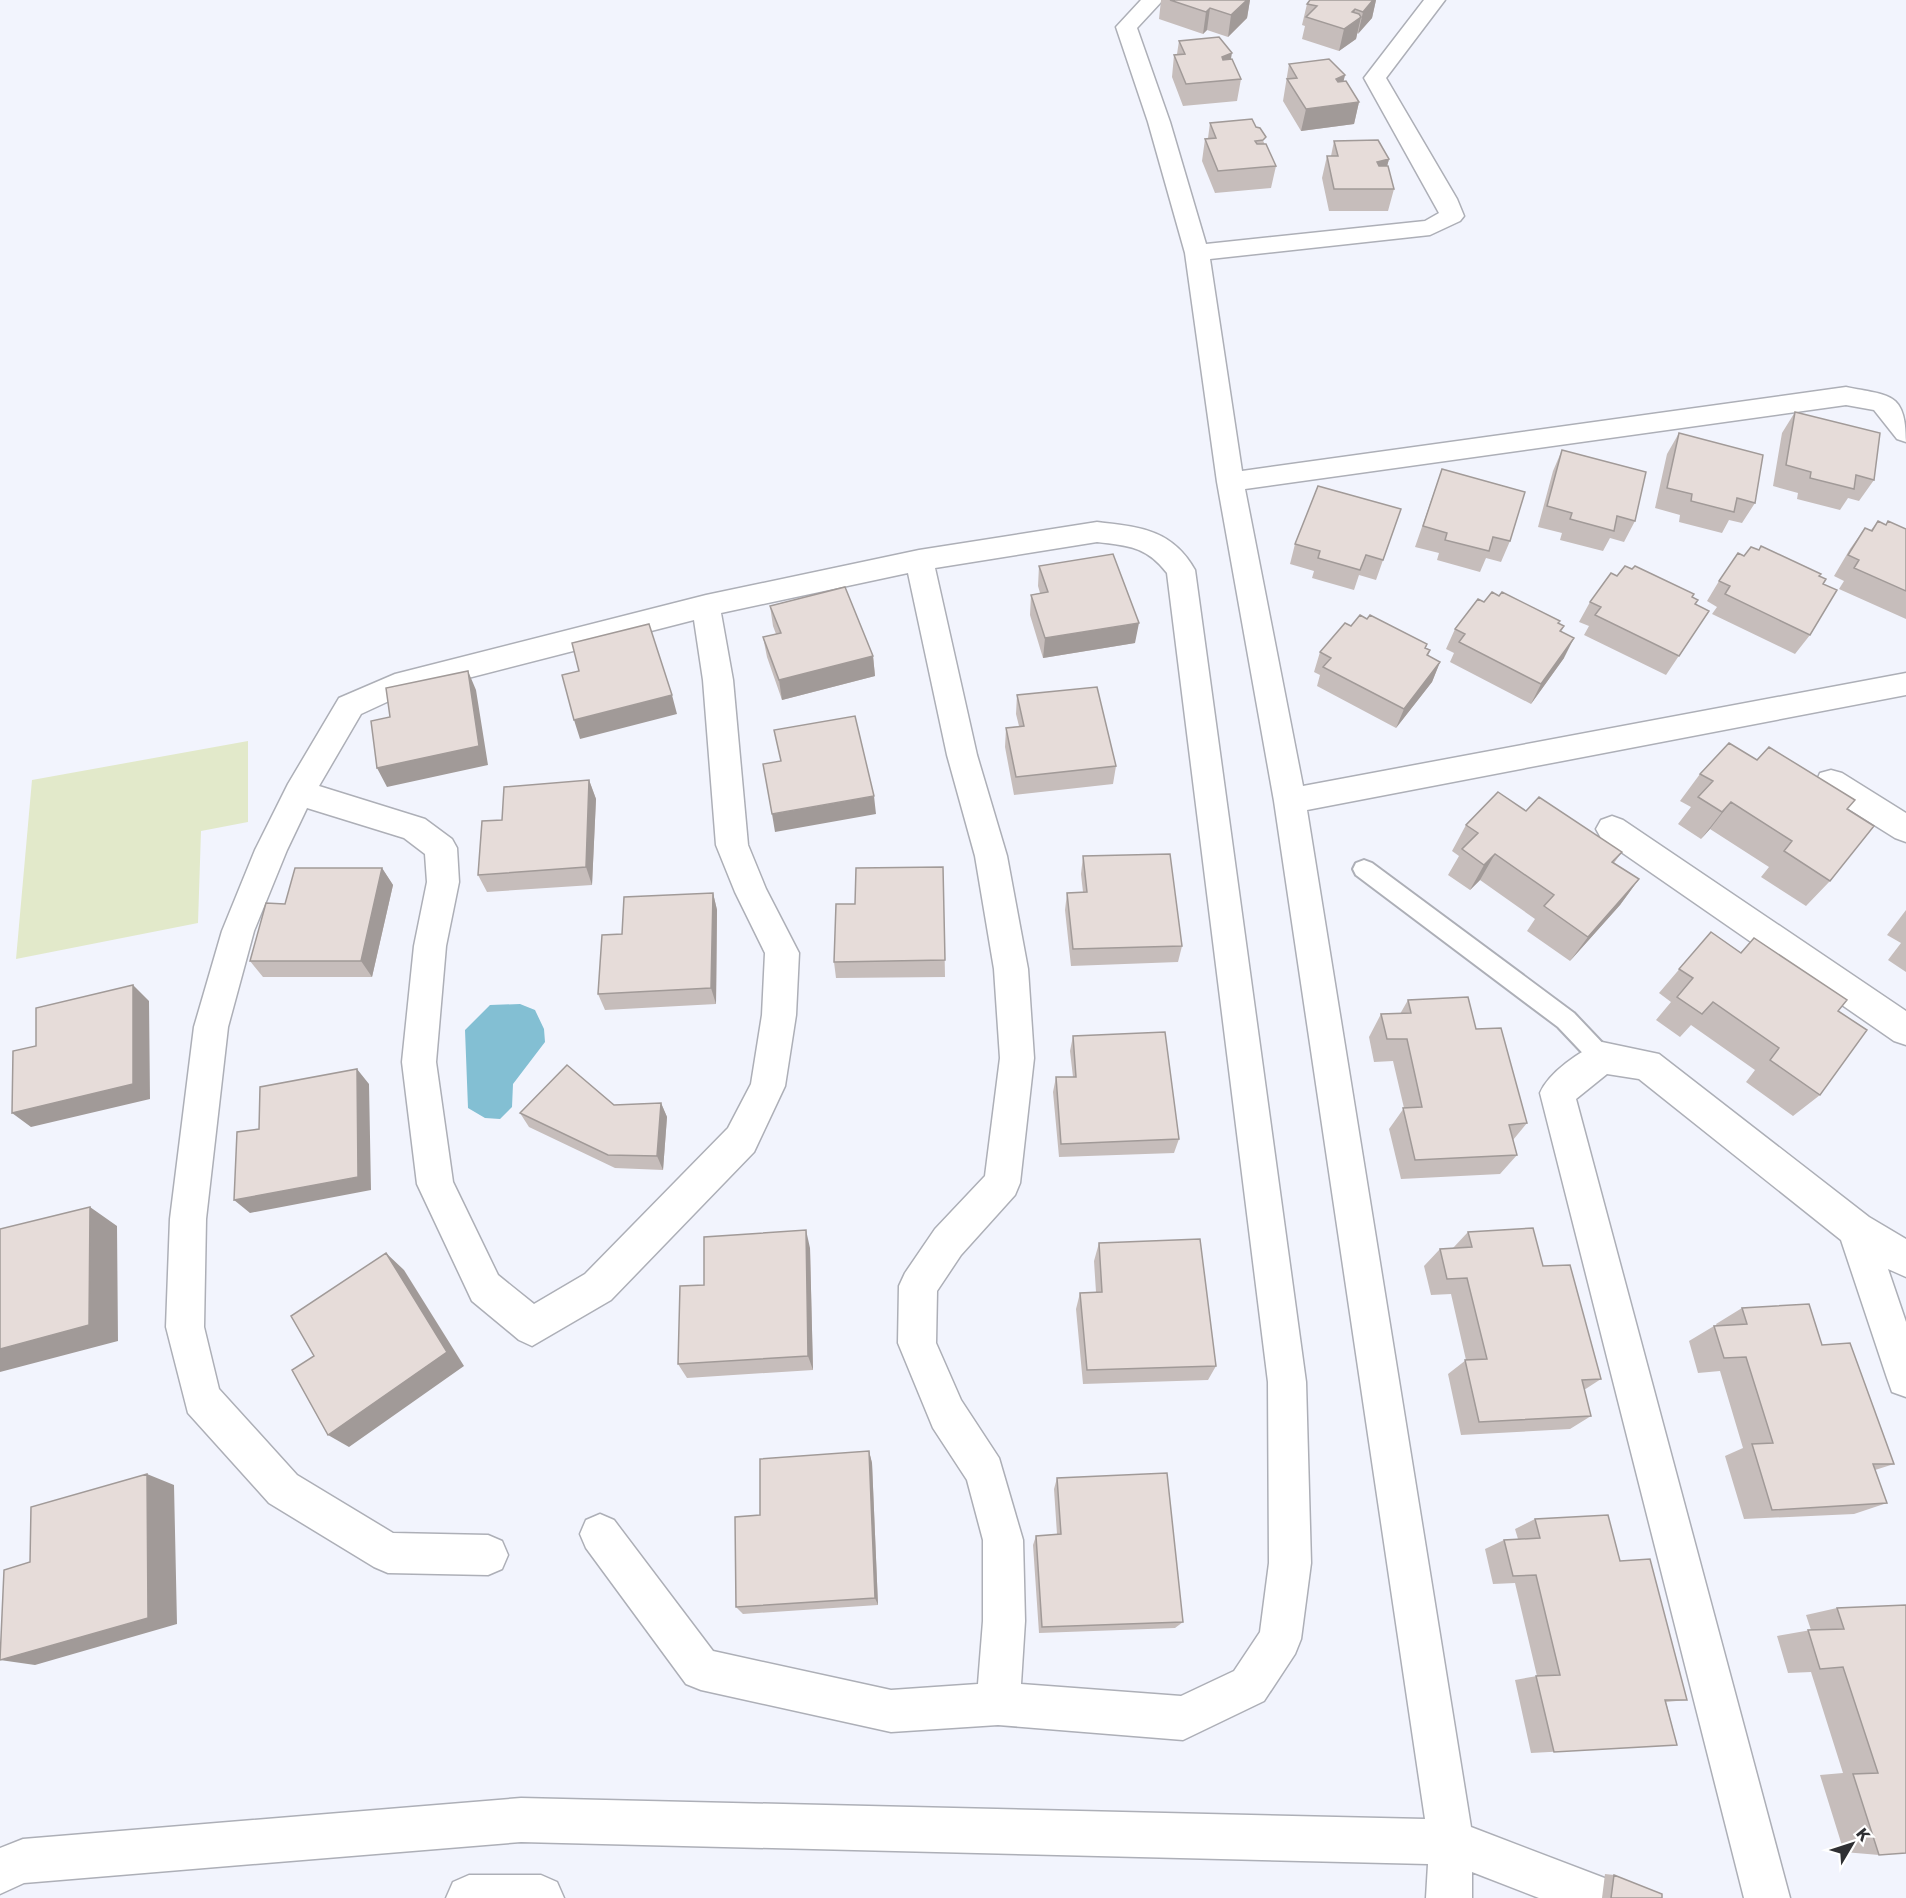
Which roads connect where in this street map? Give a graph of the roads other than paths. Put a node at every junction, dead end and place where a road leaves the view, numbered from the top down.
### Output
1 (1153, 0) edge
2 (1435, 0) edge
3 (1197, 253) junction
4 (1906, 433) edge
5 (1230, 482) junction
6 (919, 560) junction
7 (706, 606) junction
8 (1906, 684) edge
9 (1831, 782) edge
10 (299, 793) junction
11 (1290, 801) junction
12 (1612, 829) dead end
13 (1906, 829) edge
14 (1364, 869) dead end
15 (1906, 1030) edge
16 (1602, 1058) junction
17 (1856, 1229) junction
18 (1906, 1259) edge
19 (1906, 1378) edge
20 (600, 1534) dead end
21 (488, 1555) dead end
22 (998, 1704) junction
23 (1452, 1842) junction
24 (0, 1871) edge
25 (469, 1898) edge
26 (541, 1898) edge
27 (1449, 1898) edge
28 (1599, 1898) edge
29 (1767, 1898) edge

1 - 3 street
2 - 3 street
3 - 5 street
4 - 5 street
5 - 11 street
6 - 7 street
6 - 22 street
6 - 22 street
7 - 10 street
7 - 10 street
8 - 11 street
9 - 13 street
10 - 21 street
11 - 23 street
12 - 15 street
14 - 16 lane
16 - 17 street
16 - 29 street
17 - 18 street
17 - 19 street
20 - 22 street
23 - 24 street
23 - 27 street
23 - 28 street
25 - 26 street

